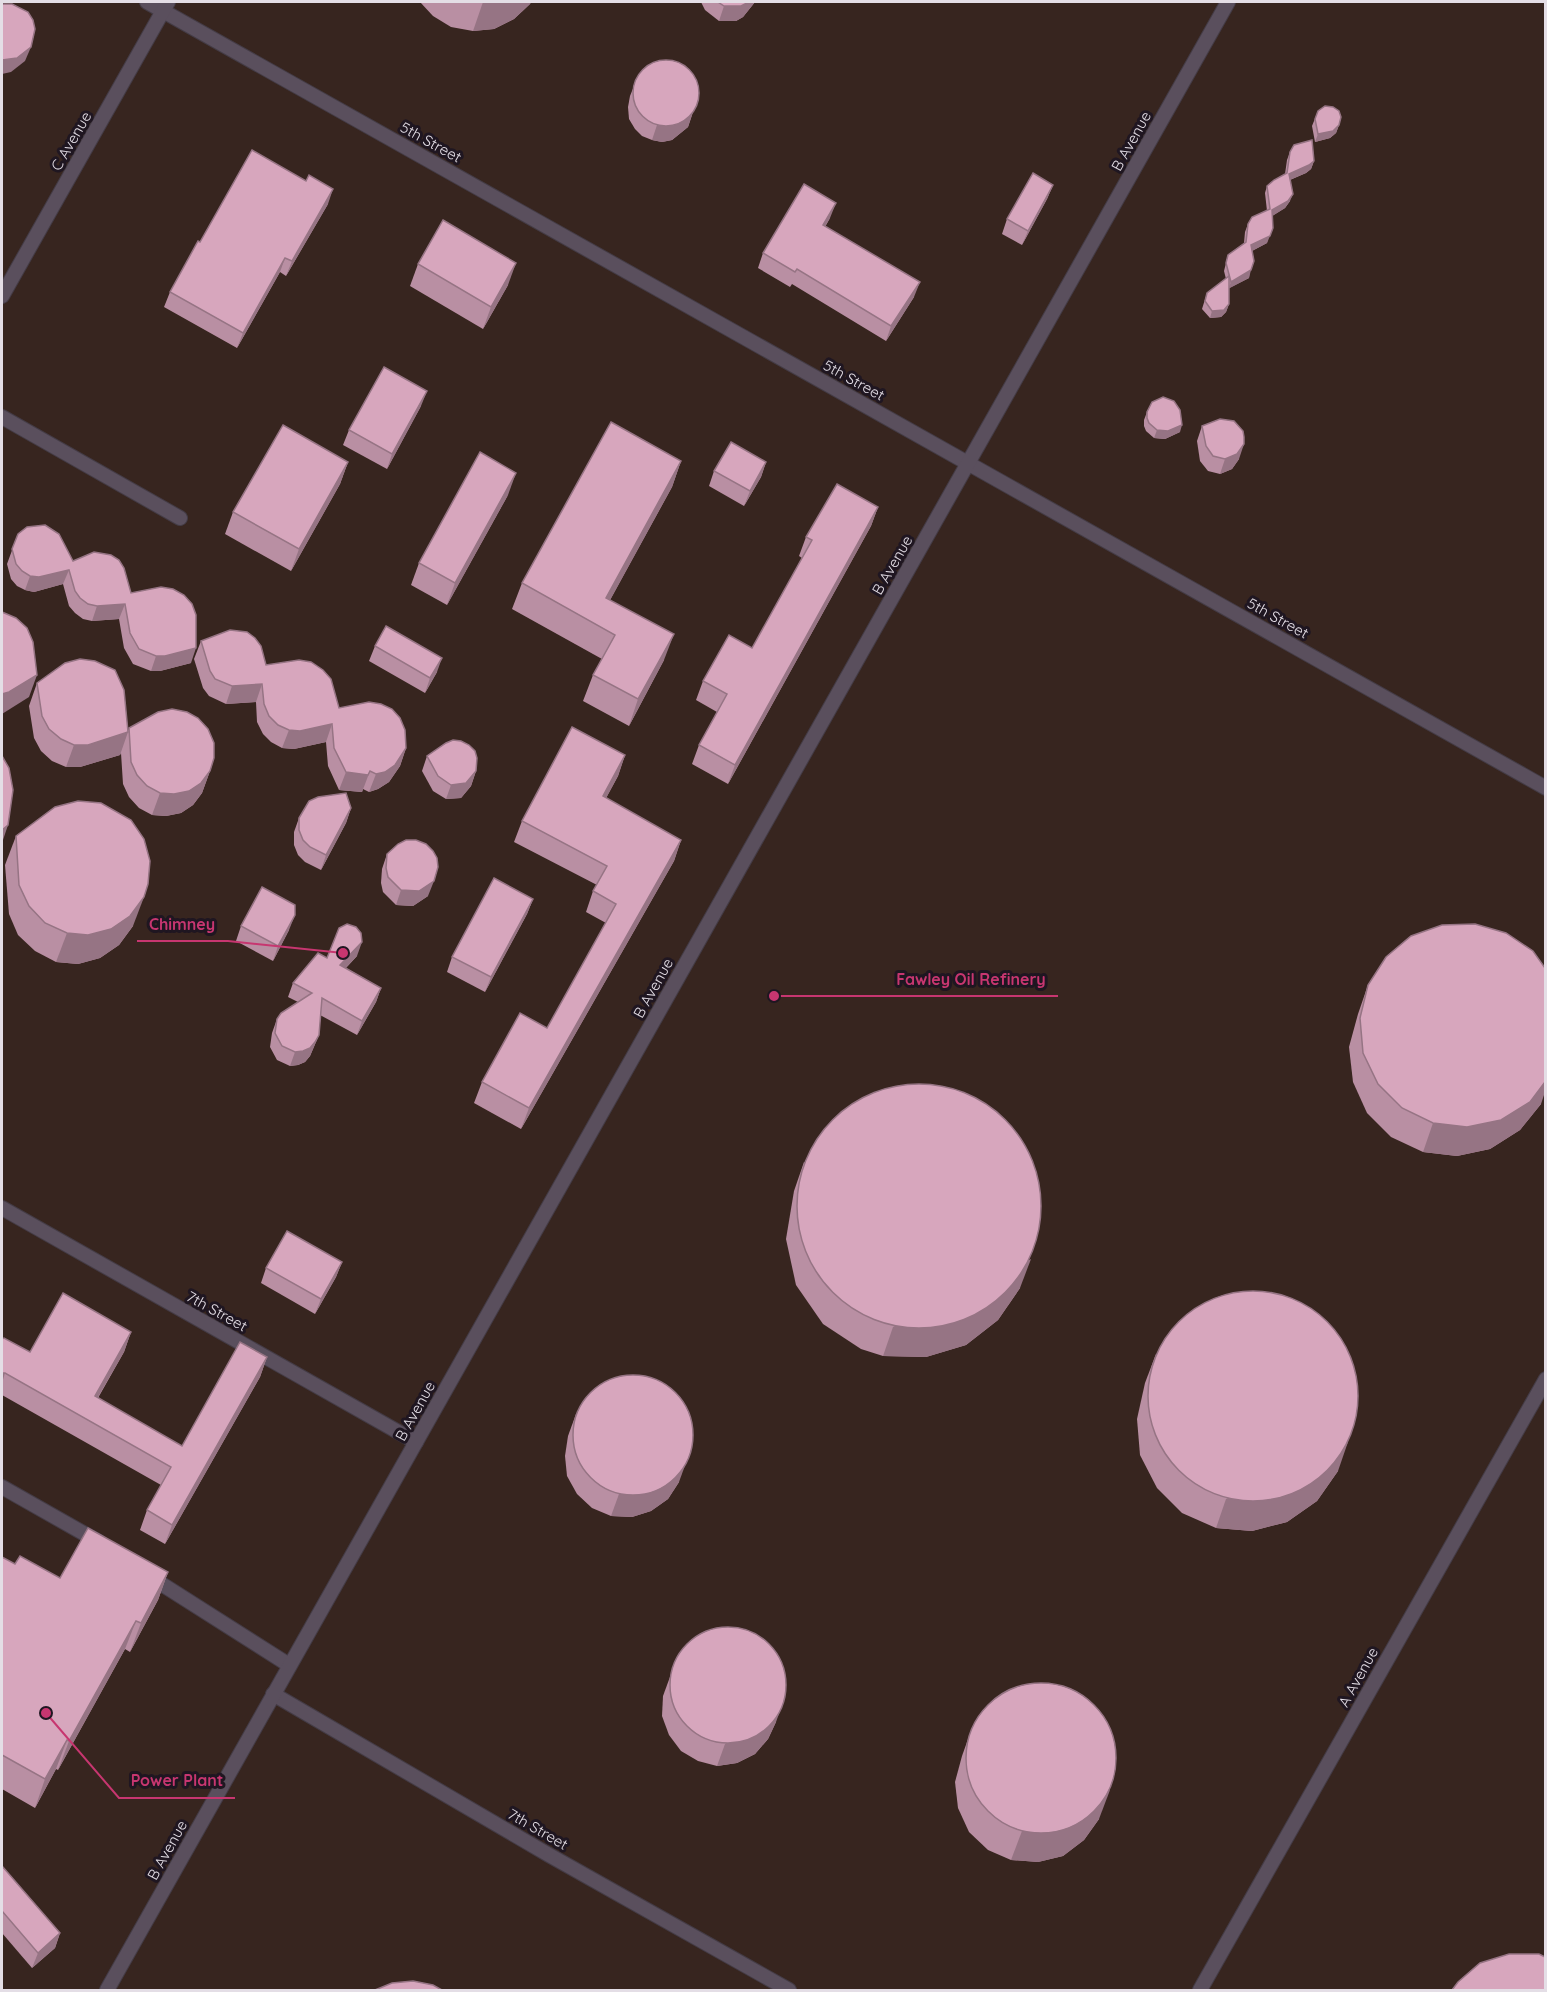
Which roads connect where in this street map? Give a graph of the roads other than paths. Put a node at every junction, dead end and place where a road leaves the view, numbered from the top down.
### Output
1 (147, 2) edge
2 (1228, 2) edge
3 (166, 6) edge
4 (2, 296) edge
5 (2, 417) edge
6 (968, 463) junction
7 (180, 518) dead end
8 (1545, 788) edge
9 (2, 1208) edge
10 (1545, 1379) edge
11 (416, 1442) junction
12 (2, 1487) edge
13 (107, 1548) edge
14 (136, 1567) edge
15 (289, 1665) junction
16 (273, 1694) junction
17 (107, 1990) edge
18 (789, 1990) edge
19 (1200, 1990) edge

1 - 3 lane, 5th Street
2 - 6 lane, B Avenue
3 - 4 lane, C Avenue
3 - 6 lane, 5th Street
5 - 7 lane
6 - 8 lane, 5th Street
6 - 11 lane, B Avenue
9 - 11 lane, 7th Street
10 - 19 lane, A Avenue
11 - 15 lane, B Avenue
12 - 13 lane
14 - 15 lane
15 - 16 lane, B Avenue
16 - 17 lane, B Avenue
16 - 18 lane, 7th Street

